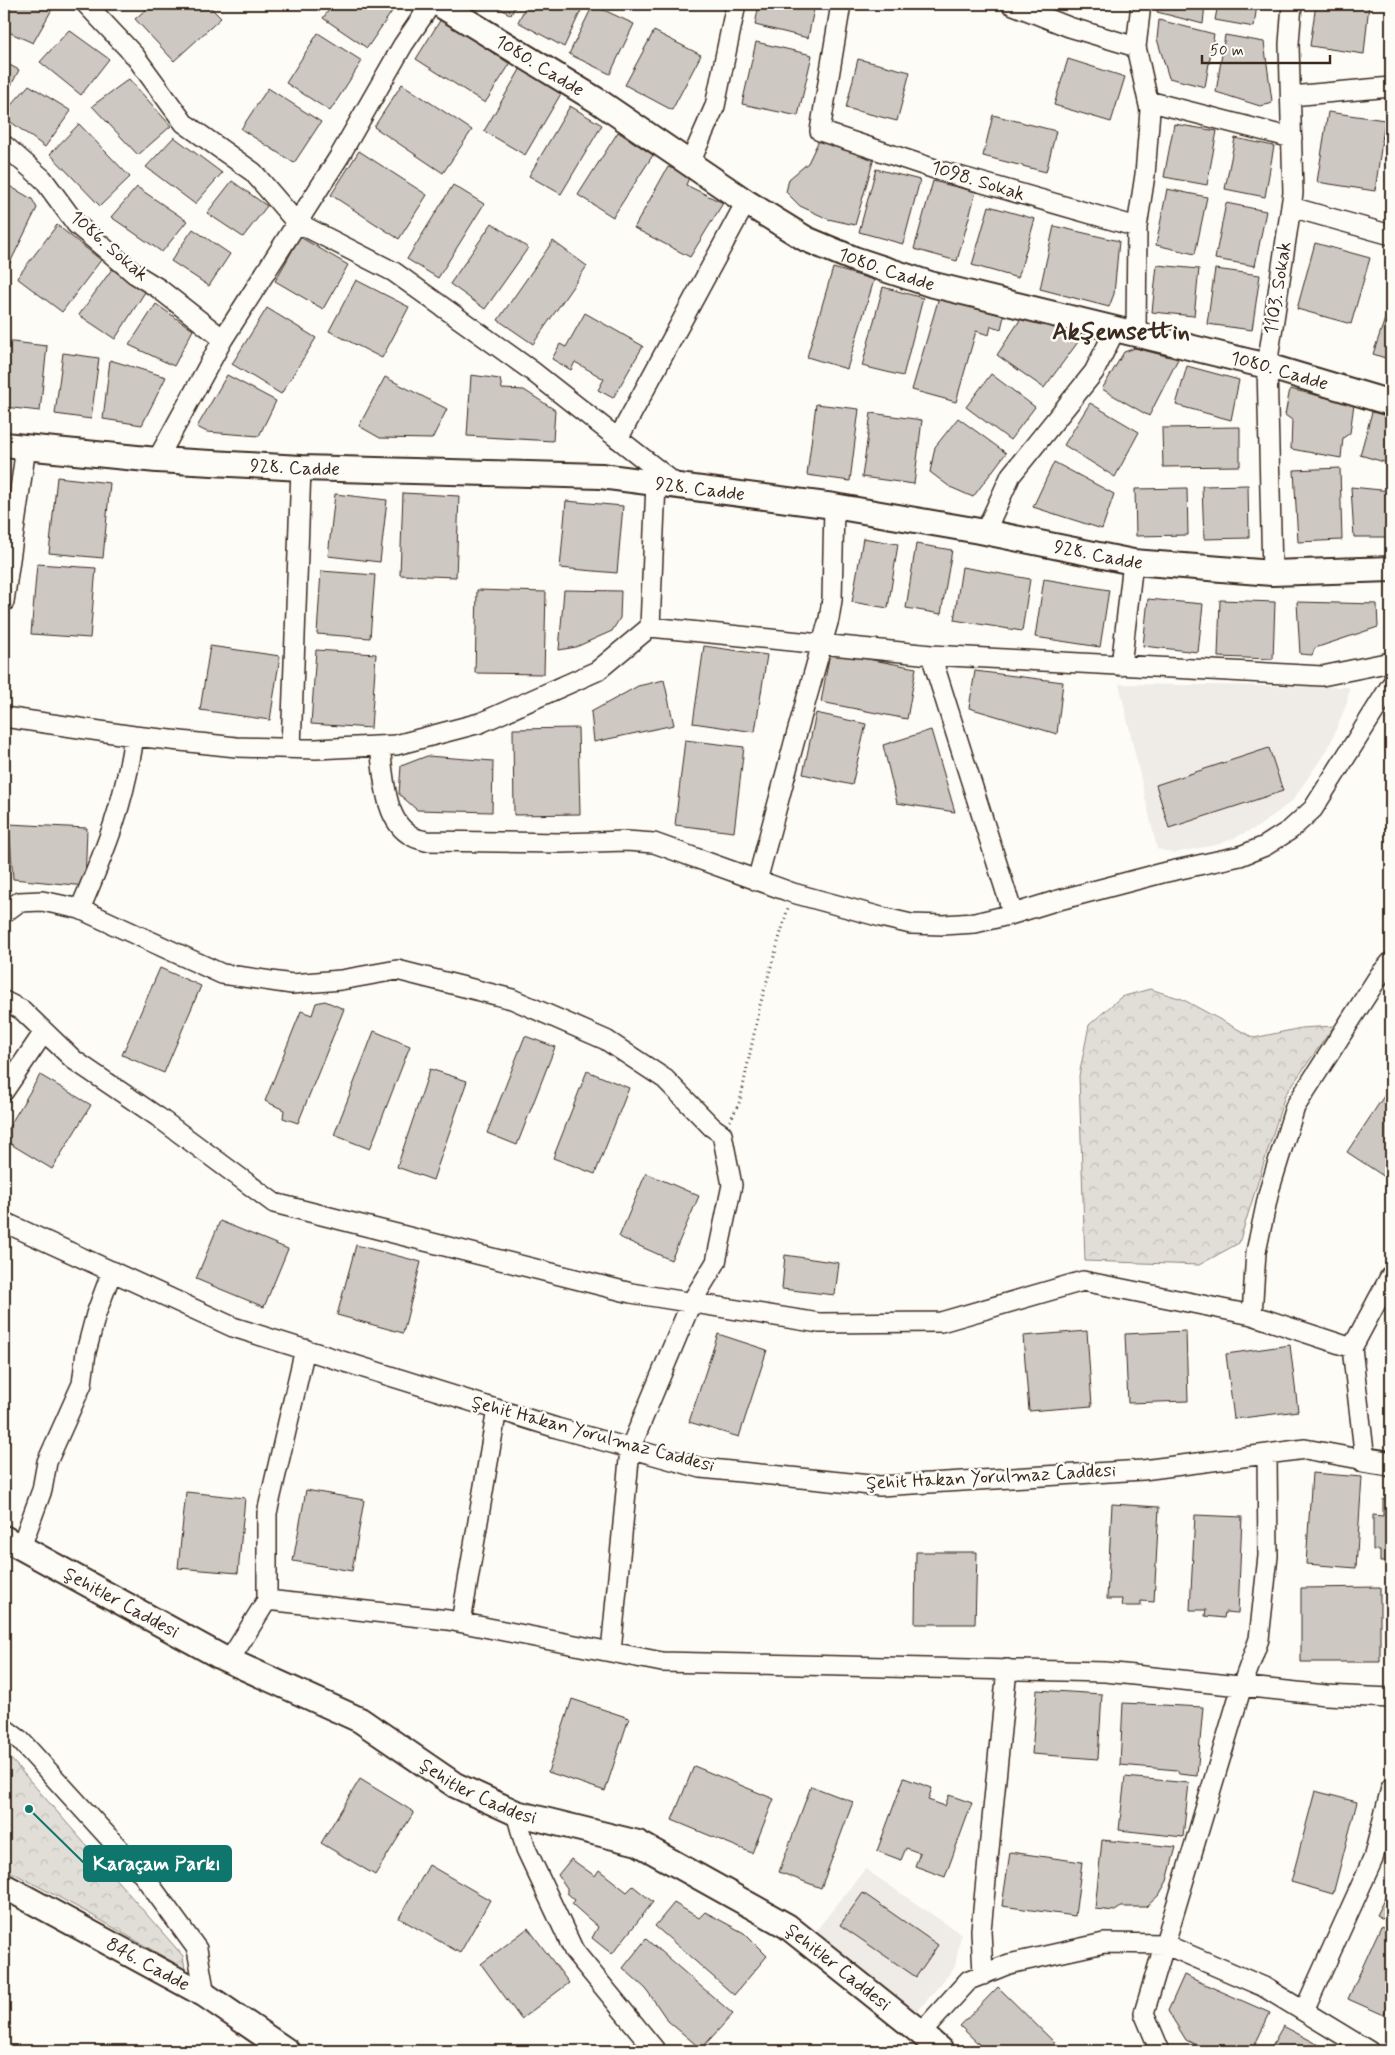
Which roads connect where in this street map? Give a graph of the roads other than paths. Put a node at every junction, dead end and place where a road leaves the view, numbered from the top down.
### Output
1 (86, 4) edge
2 (431, 4) edge
3 (439, 4) edge
4 (736, 4) edge
5 (842, 4) edge
6 (1010, 4) edge
7 (1141, 4) edge
8 (1292, 4) edge
9 (1136, 47) junction
10 (1391, 87) edge
11 (1290, 96) junction
12 (1148, 101) junction
13 (1292, 138) junction
14 (4, 145) edge
15 (690, 163) junction
16 (746, 202) junction
17 (1291, 208) junction
18 (296, 222) junction
19 (1137, 227) junction
20 (1391, 235) edge
21 (1125, 331) junction
22 (223, 339) junction
23 (1266, 366) junction
24 (1391, 403) edge
25 (618, 439) junction
26 (15, 446) edge
27 (157, 460) junction
28 (301, 468) junction
29 (667, 484) junction
30 (834, 506) junction
31 (985, 532) junction
32 (1133, 562) junction
33 (1391, 569) edge
34 (1272, 573) junction
35 (4, 602) edge
36 (650, 627) junction
37 (821, 644) junction
38 (932, 655) junction
39 (1391, 662) edge
40 (1121, 666) junction
41 (1391, 685) edge
42 (4, 717) edge
43 (134, 736) junction
44 (380, 747) junction
45 (291, 748) junction
46 (757, 881) junction
47 (80, 909) junction
48 (4, 913) edge
49 (1013, 914) junction
50 (1391, 962) edge
51 (4, 1001) edge
52 (44, 1032) junction
53 (4, 1091) edge
54 (4, 1222) edge
55 (112, 1271) junction
56 (1391, 1275) edge
57 (691, 1303) junction
58 (1252, 1315) junction
59 (1352, 1348) junction
60 (305, 1349) junction
61 (497, 1409) junction
62 (630, 1448) junction
63 (1267, 1454) junction
64 (1365, 1460) junction
65 (1391, 1464) edge
66 (12, 1543) edge
67 (267, 1600) junction
68 (461, 1622) junction
69 (611, 1652) junction
70 (229, 1661) junction
71 (1007, 1670) junction
72 (1242, 1686) junction
73 (1391, 1698) edge
74 (4, 1728) edge
75 (1391, 1788) edge
76 (516, 1813) junction
77 (4, 1886) edge
78 (1164, 1944) junction
79 (983, 1975) junction
80 (205, 1995) junction
81 (1304, 2011) junction
82 (921, 2033) junction
83 (287, 2051) edge
84 (656, 2051) edge
85 (941, 2051) edge
86 (1160, 2051) edge
87 (1369, 2051) edge

1 - 18 street
2 - 18 street
3 - 15 street, 1080. Cadde
4 - 15 street
5 - 19 street, 1098. Sokak
6 - 9 street
7 - 9 street
8 - 11 street, 1103. Sokak
9 - 12 street
10 - 11 street
11 - 13 street, 1103. Sokak
12 - 13 street
12 - 19 street
13 - 17 street, 1103. Sokak
14 - 22 street, 1086. Sokak
15 - 16 street, 1080. Cadde
16 - 21 street, 1080. Cadde
16 - 25 street
17 - 20 street
17 - 23 street, 1103. Sokak
18 - 22 street
18 - 25 street
19 - 21 street
21 - 23 street, 1080. Cadde
21 - 31 street
22 - 27 street
23 - 24 street, 1080. Cadde
23 - 34 street, 1103. Sokak
25 - 29 street
26 - 27 street, 928. Cadde
26 - 35 street
27 - 28 street, 928. Cadde
28 - 29 street, 928. Cadde
28 - 45 street
29 - 30 street, 928. Cadde
29 - 36 street
30 - 31 street, 928. Cadde
30 - 37 street
31 - 32 street, 928. Cadde
32 - 34 street, 928. Cadde
32 - 40 street
33 - 34 street, 928. Cadde
36 - 37 street
36 - 44 street
37 - 38 street
37 - 46 street
38 - 40 street
38 - 49 street
39 - 40 street
41 - 49 street
42 - 43 street
43 - 45 street
43 - 47 street
44 - 45 street
44 - 46 street
46 - 49 street
47 - 48 street
47 - 57 street
50 - 58 street
51 - 52 street
52 - 53 street
52 - 57 street
54 - 55 street, Şehit Hakan Yorulmaz Caddesi
55 - 60 street, Şehit Hakan Yorulmaz Caddesi
55 - 66 street
56 - 59 street
57 - 58 street
57 - 62 street
58 - 59 street
59 - 64 street
60 - 61 street, Şehit Hakan Yorulmaz Caddesi
60 - 67 street
61 - 62 street, Şehit Hakan Yorulmaz Caddesi
61 - 68 street
62 - 63 street, Şehit Hakan Yorulmaz Caddesi
62 - 69 street
63 - 64 street, Şehit Hakan Yorulmaz Caddesi
63 - 72 street
64 - 65 street, Şehit Hakan Yorulmaz Caddesi
66 - 70 street, Şehitler Caddesi
67 - 68 street
67 - 70 street
68 - 69 street
69 - 71 street
70 - 76 street, Şehitler Caddesi
71 - 72 street
71 - 79 street
72 - 73 street
72 - 78 street
74 - 80 street
75 - 81 street
76 - 82 street, Şehitler Caddesi
76 - 84 street
77 - 80 street, 846. Cadde
78 - 79 street
78 - 81 street
78 - 86 street
79 - 82 street
80 - 83 street, 846. Cadde
81 - 87 street
82 - 85 street, Şehitler Caddesi

